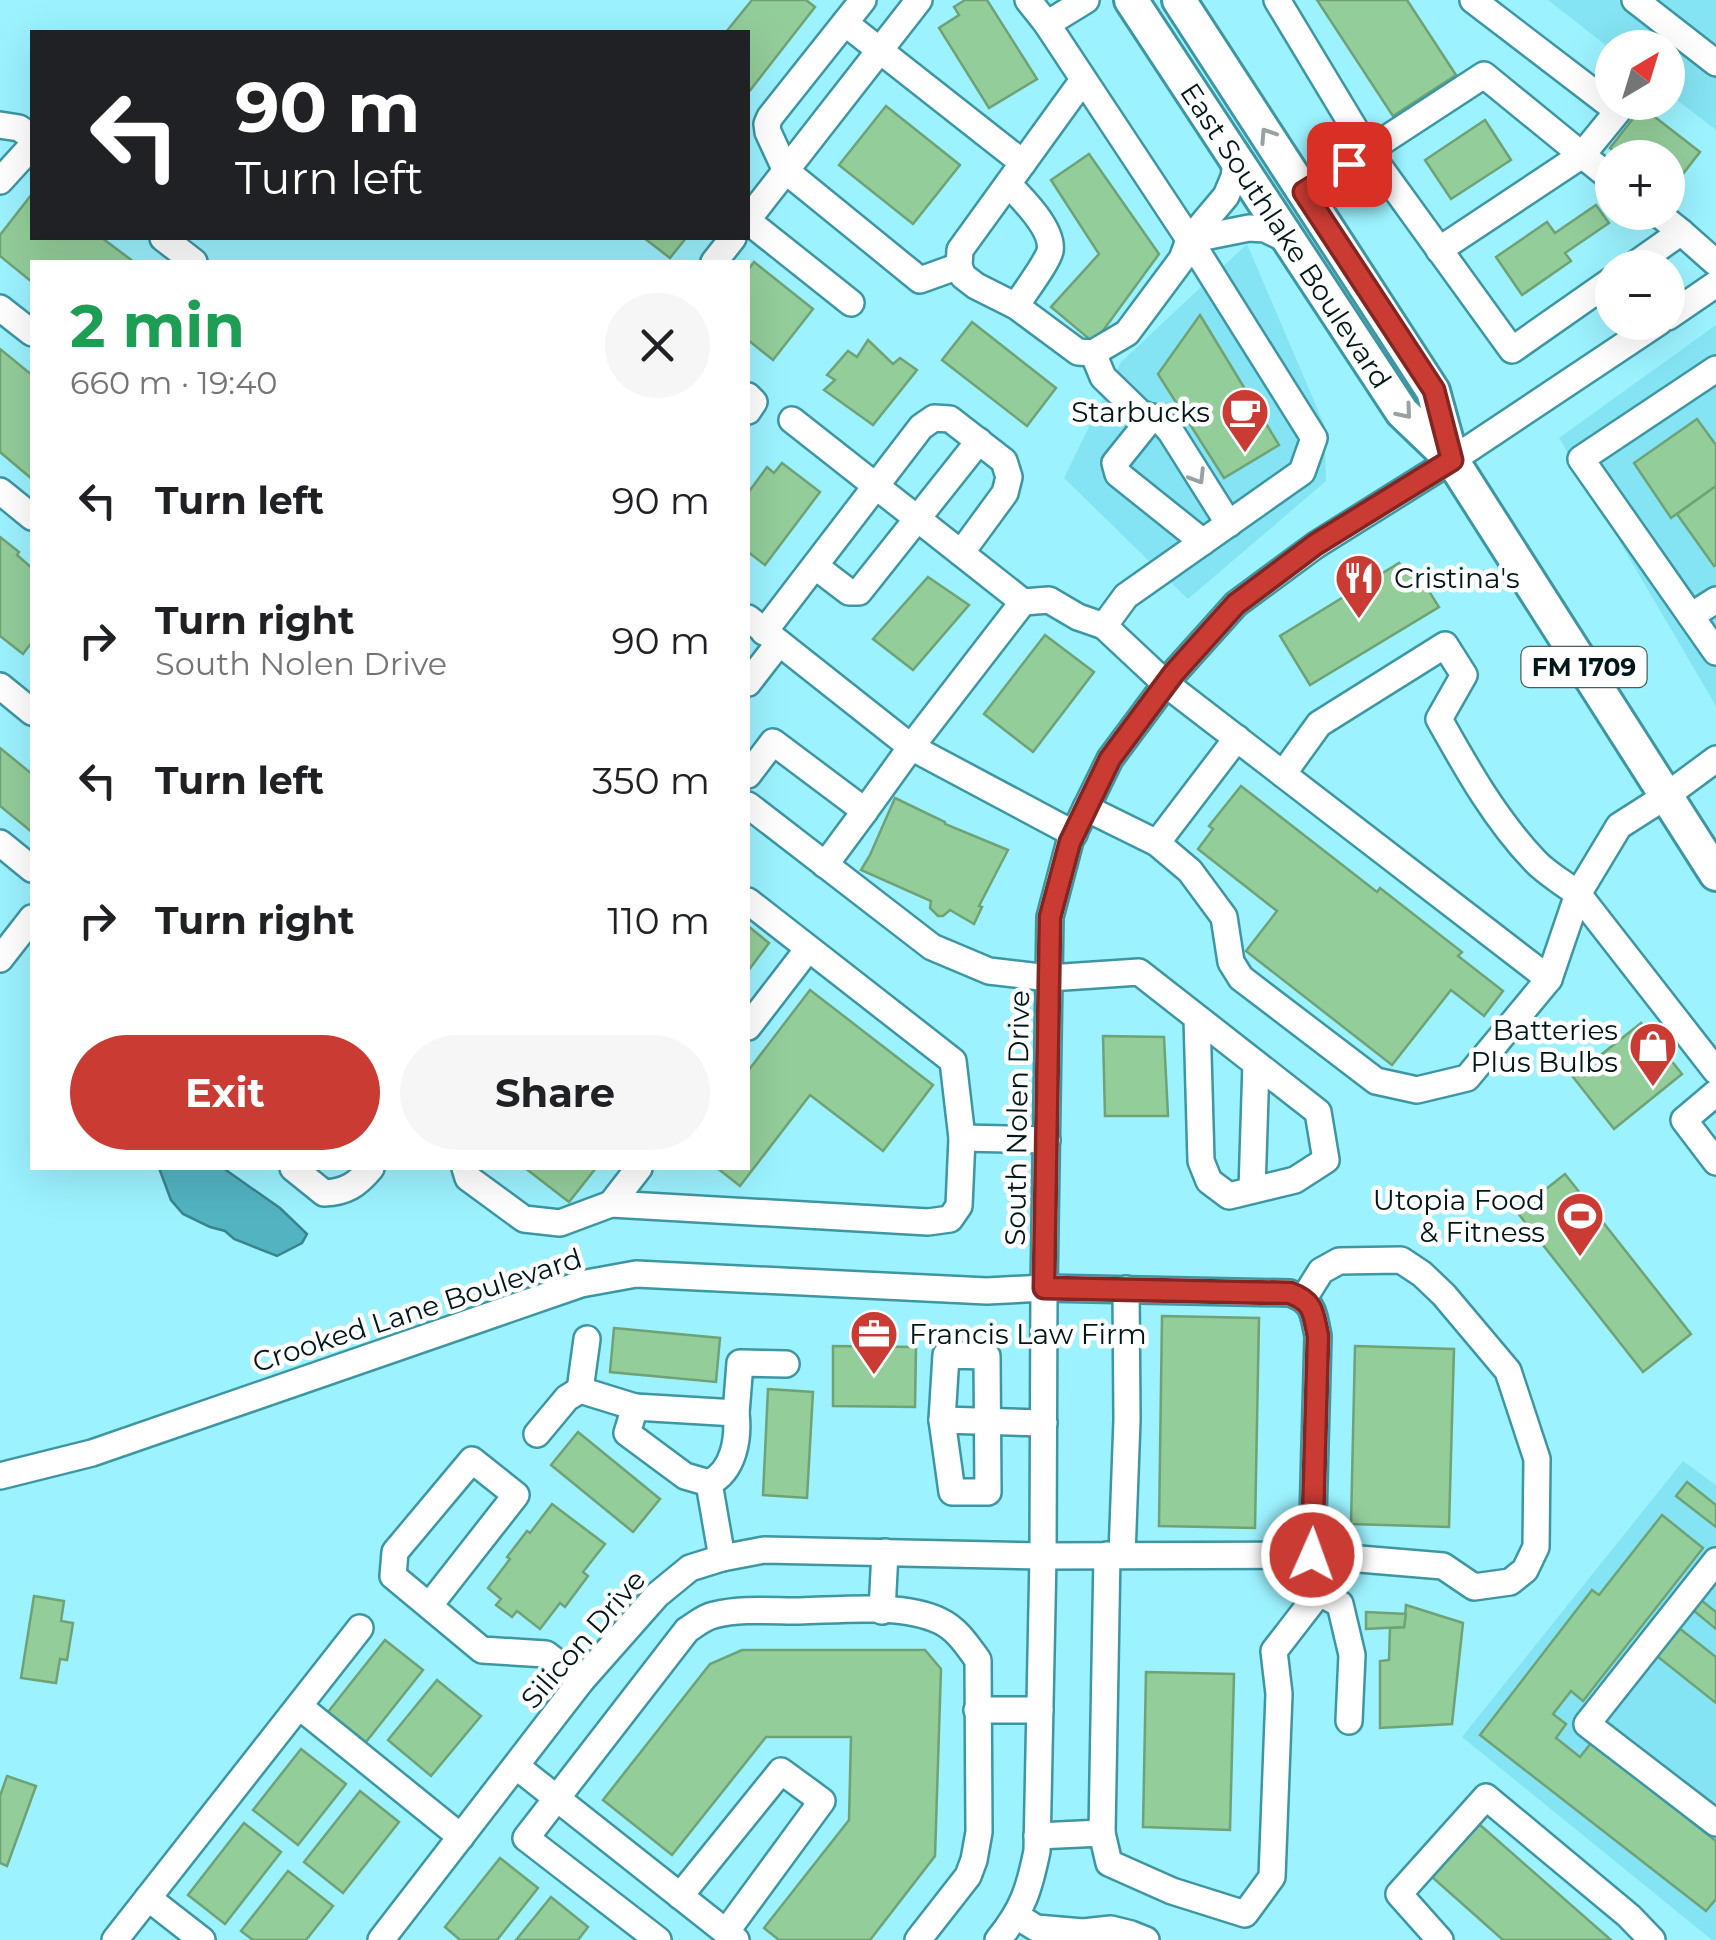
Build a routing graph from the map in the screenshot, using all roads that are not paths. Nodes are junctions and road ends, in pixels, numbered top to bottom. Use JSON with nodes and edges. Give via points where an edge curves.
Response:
{"nodes":[{"id":1,"x":863,"y":0,"type":"edge"},
{"id":2,"x":919,"y":0,"type":"edge"},
{"id":3,"x":1028,"y":0,"type":"edge"},
{"id":4,"x":1086,"y":0,"type":"edge"},
{"id":5,"x":1131,"y":0,"type":"edge"},
{"id":6,"x":1179,"y":0,"type":"edge"},
{"id":7,"x":1277,"y":0,"type":"edge"},
{"id":8,"x":1473,"y":0,"type":"edge"},
{"id":9,"x":1635,"y":0,"type":"edge"},
{"id":10,"x":844,"y":23,"type":"junction"},
{"id":11,"x":1047,"y":24,"type":"junction"},
{"id":12,"x":879,"y":51,"type":"junction"},
{"id":13,"x":1716,"y":63,"type":"edge"},
{"id":14,"x":1084,"y":80,"type":"junction"},
{"id":15,"x":0,"y":126,"type":"edge"},
{"id":16,"x":30,"y":136,"type":"edge"},
{"id":17,"x":30,"y":148,"type":"edge"},
{"id":18,"x":1368,"y":152,"type":"junction"},
{"id":19,"x":1582,"y":155,"type":"junction"},
{"id":20,"x":1236,"y":160,"type":"junction"},
{"id":21,"x":1595,"y":165,"type":"edge"},
{"id":22,"x":786,"y":171,"type":"junction"},
{"id":23,"x":1016,"y":174,"type":"junction"},
{"id":24,"x":0,"y":182,"type":"edge"},
{"id":25,"x":1304,"y":192,"type":"junction"},
{"id":26,"x":750,"y":210,"type":"edge"},
{"id":27,"x":1679,"y":230,"type":"edge"},
{"id":28,"x":1682,"y":232,"type":"junction"},
{"id":29,"x":166,"y":240,"type":"edge"},
{"id":30,"x":732,"y":240,"type":"edge"},
{"id":31,"x":1189,"y":240,"type":"junction"},
{"id":32,"x":1290,"y":242,"type":"junction"},
{"id":33,"x":1439,"y":250,"type":"junction"},
{"id":34,"x":1656,"y":250,"type":"edge"},
{"id":35,"x":191,"y":260,"type":"edge"},
{"id":36,"x":716,"y":260,"type":"edge"},
{"id":37,"x":1716,"y":263,"type":"edge"},
{"id":38,"x":959,"y":266,"type":"junction"},
{"id":39,"x":1716,"y":284,"type":"edge"},
{"id":40,"x":1595,"y":292,"type":"edge"},
{"id":41,"x":851,"y":303,"type":"dead end"},
{"id":42,"x":1685,"y":305,"type":"edge"},
{"id":43,"x":1016,"y":306,"type":"junction"},
{"id":44,"x":0,"y":308,"type":"edge"},
{"id":45,"x":30,"y":331,"type":"edge"},
{"id":46,"x":1631,"y":340,"type":"edge"},
{"id":47,"x":1093,"y":353,"type":"junction"},
{"id":48,"x":1716,"y":369,"type":"edge"},
{"id":49,"x":1152,"y":417,"type":"junction"},
{"id":50,"x":792,"y":420,"type":"dead end"},
{"id":51,"x":978,"y":441,"type":"junction"},
{"id":52,"x":1452,"y":460,"type":"junction"},
{"id":53,"x":875,"y":486,"type":"junction"},
{"id":54,"x":0,"y":491,"type":"edge"},
{"id":55,"x":30,"y":515,"type":"edge"},
{"id":56,"x":918,"y":520,"type":"junction"},
{"id":57,"x":1228,"y":524,"type":"junction"},
{"id":58,"x":1202,"y":542,"type":"junction"},
{"id":59,"x":960,"y":553,"type":"junction"},
{"id":60,"x":814,"y":566,"type":"junction"},
{"id":61,"x":1716,"y":600,"type":"edge"},
{"id":62,"x":1023,"y":602,"type":"junction"},
{"id":63,"x":1691,"y":616,"type":"junction"},
{"id":64,"x":1104,"y":626,"type":"junction"},
{"id":65,"x":764,"y":631,"type":"edge"},
{"id":66,"x":1716,"y":652,"type":"edge"},
{"id":67,"x":750,"y":676,"type":"edge"},
{"id":68,"x":1166,"y":684,"type":"junction"},
{"id":69,"x":0,"y":686,"type":"edge"},
{"id":70,"x":30,"y":705,"type":"edge"},
{"id":71,"x":1236,"y":738,"type":"junction"},
{"id":72,"x":910,"y":747,"type":"junction"},
{"id":73,"x":1716,"y":759,"type":"edge"},
{"id":74,"x":750,"y":772,"type":"edge"},
{"id":75,"x":1283,"y":774,"type":"junction"},
{"id":76,"x":1666,"y":796,"type":"junction"},
{"id":77,"x":750,"y":807,"type":"edge"},
{"id":78,"x":1086,"y":808,"type":"junction"},
{"id":79,"x":864,"y":811,"type":"junction"},
{"id":80,"x":1074,"y":834,"type":"junction"},
{"id":81,"x":1156,"y":842,"type":"junction"},
{"id":82,"x":0,"y":844,"type":"edge"},
{"id":83,"x":825,"y":864,"type":"junction"},
{"id":84,"x":30,"y":867,"type":"edge"},
{"id":85,"x":1716,"y":874,"type":"edge"},
{"id":86,"x":1578,"y":894,"type":"junction"},
{"id":87,"x":750,"y":903,"type":"edge"},
{"id":88,"x":30,"y":921,"type":"edge"},
{"id":89,"x":808,"y":949,"type":"junction"},
{"id":90,"x":0,"y":959,"type":"edge"},
{"id":91,"x":1049,"y":978,"type":"junction"},
{"id":92,"x":1549,"y":979,"type":"junction"},
{"id":93,"x":1198,"y":1018,"type":"junction"},
{"id":94,"x":750,"y":1024,"type":"edge"},
{"id":95,"x":1256,"y":1064,"type":"junction"},
{"id":96,"x":1716,"y":1071,"type":"edge"},
{"id":97,"x":1716,"y":1094,"type":"edge"},
{"id":98,"x":962,"y":1138,"type":"junction"},
{"id":99,"x":1047,"y":1140,"type":"junction"},
{"id":100,"x":1715,"y":1161,"type":"edge"},
{"id":101,"x":295,"y":1170,"type":"edge"},
{"id":102,"x":369,"y":1170,"type":"edge"},
{"id":103,"x":466,"y":1170,"type":"edge"},
{"id":104,"x":636,"y":1170,"type":"edge"},
{"id":105,"x":1252,"y":1190,"type":"junction"},
{"id":106,"x":611,"y":1204,"type":"junction"},
{"id":107,"x":1044,"y":1288,"type":"junction"},
{"id":108,"x":1126,"y":1289,"type":"junction"},
{"id":109,"x":1304,"y":1298,"type":"junction"},
{"id":110,"x":586,"y":1339,"type":"dead end"},
{"id":111,"x":786,"y":1364,"type":"dead end"},
{"id":112,"x":580,"y":1390,"type":"junction"},
{"id":113,"x":635,"y":1407,"type":"junction"},
{"id":114,"x":736,"y":1413,"type":"junction"},
{"id":115,"x":942,"y":1420,"type":"junction"},
{"id":116,"x":987,"y":1421,"type":"junction"},
{"id":117,"x":1044,"y":1423,"type":"junction"},
{"id":118,"x":537,"y":1434,"type":"dead end"},
{"id":119,"x":0,"y":1476,"type":"edge"},
{"id":120,"x":709,"y":1483,"type":"junction"},
{"id":121,"x":885,"y":1552,"type":"junction"},
{"id":122,"x":1312,"y":1555,"type":"junction"},
{"id":123,"x":1044,"y":1556,"type":"junction"},
{"id":124,"x":1114,"y":1556,"type":"junction"},
{"id":125,"x":722,"y":1558,"type":"junction"},
{"id":126,"x":1716,"y":1561,"type":"edge"},
{"id":127,"x":1323,"y":1595,"type":"junction"},
{"id":128,"x":428,"y":1606,"type":"junction"},
{"id":129,"x":882,"y":1611,"type":"junction"},
{"id":130,"x":360,"y":1628,"type":"dead end"},
{"id":131,"x":581,"y":1681,"type":"junction"},
{"id":132,"x":298,"y":1706,"type":"junction"},
{"id":133,"x":978,"y":1710,"type":"junction"},
{"id":134,"x":1040,"y":1710,"type":"junction"},
{"id":135,"x":1349,"y":1721,"type":"dead end"},
{"id":136,"x":516,"y":1766,"type":"junction"},
{"id":137,"x":555,"y":1798,"type":"junction"},
{"id":138,"x":1716,"y":1823,"type":"edge"},
{"id":139,"x":1102,"y":1833,"type":"junction"},
{"id":140,"x":1037,"y":1836,"type":"junction"},
{"id":141,"x":461,"y":1837,"type":"junction"},
{"id":142,"x":680,"y":1896,"type":"junction"},
{"id":143,"x":148,"y":1898,"type":"junction"},
{"id":144,"x":1017,"y":1916,"type":"junction"},
{"id":145,"x":396,"y":1935,"type":"edge"},
{"id":146,"x":731,"y":1936,"type":"edge"},
{"id":147,"x":1080,"y":1936,"type":"edge"},
{"id":148,"x":116,"y":1940,"type":"edge"},
{"id":149,"x":202,"y":1940,"type":"edge"},
{"id":150,"x":658,"y":1940,"type":"edge"},
{"id":151,"x":918,"y":1940,"type":"edge"},
{"id":152,"x":998,"y":1940,"type":"edge"},
{"id":153,"x":1146,"y":1940,"type":"edge"},
{"id":154,"x":1440,"y":1940,"type":"edge"},
{"id":155,"x":1652,"y":1940,"type":"edge"}],
"edges":[{"from":1,"to":10,"type":"street"},
{"from":2,"to":12,"type":"street"},
{"from":3,"to":11,"type":"street"},
{"from":4,"to":11,"type":"street"},
{"from":5,"to":20,"type":"main road","name":"East Southlake Boulevard","number":"FM 1709"},
{"from":25,"to":6,"type":"main road","name":"East Southlake Boulevard","number":"FM 1709","one_way":true},
{"from":7,"to":18,"type":"street"},
{"from":8,"to":19,"type":"street","via":[[1618,111]]},
{"from":9,"to":13,"type":"street"},
{"from":10,"to":12,"type":"street"},
{"from":10,"to":22,"type":"street","via":[[766,124]]},
{"from":11,"to":14,"type":"street"},
{"from":12,"to":22,"type":"street"},
{"from":12,"to":23,"type":"street"},
{"from":14,"to":23,"type":"street"},
{"from":14,"to":31,"type":"street"},
{"from":15,"to":16,"type":"street"},
{"from":17,"to":24,"type":"street"},
{"from":18,"to":19,"type":"street","via":[[1484,75]]},
{"from":18,"to":25,"type":"street"},
{"from":18,"to":33,"type":"street"},
{"from":19,"to":21,"type":"street"},
{"from":19,"to":33,"type":"street"},
{"from":20,"to":31,"type":"street","via":[[1226,196]]},
{"from":20,"to":32,"type":"main road","name":"East Southlake Boulevard","number":"FM 1709"},
{"from":22,"to":26,"type":"street"},
{"from":22,"to":38,"type":"street","via":[[920,280]]},
{"from":23,"to":38,"type":"street","via":[[960,250]]},
{"from":23,"to":43,"type":"street","via":[[1050,244]]},
{"from":25,"to":52,"type":"main road","name":"East Southlake Boulevard","number":"FM 1709","via":[[1434,390]]},
{"from":26,"to":41,"type":"street"},
{"from":27,"to":28,"type":"street"},
{"from":28,"to":34,"type":"street"},
{"from":28,"to":37,"type":"street"},
{"from":29,"to":35,"type":"street"},
{"from":30,"to":36,"type":"street"},
{"from":31,"to":32,"type":"street","via":[[1249,228]]},
{"from":31,"to":47,"type":"street","via":[[1127,333]]},
{"from":31,"to":57,"type":"street","via":[[1314,438],[1302,472]]},
{"from":32,"to":52,"type":"main road","name":"East Southlake Boulevard","number":"FM 1709","one_way":true,"via":[[1402,412]]},
{"from":33,"to":40,"type":"street","via":[[1512,350]]},
{"from":38,"to":43,"type":"street","via":[[976,286]]},
{"from":39,"to":42,"type":"street"},
{"from":43,"to":47,"type":"street","via":[[1078,352]]},
{"from":44,"to":45,"type":"street"},
{"from":46,"to":52,"type":"street","name":"South Nolen Drive"},
{"from":47,"to":49,"type":"street","via":[[1103,378]]},
{"from":48,"to":63,"type":"street","via":[[1582,459]]},
{"from":49,"to":57,"type":"street","one_way":true,"via":[[1171,432]]},
{"from":49,"to":58,"type":"street","via":[[1115,463],[1118,474]]},
{"from":50,"to":53,"type":"street"},
{"from":51,"to":53,"type":"street","via":[[950,419],[934,418]]},
{"from":51,"to":56,"type":"street"},
{"from":51,"to":59,"type":"street","via":[[1004,461],[1008,478],[1005,494]]},
{"from":52,"to":68,"type":"street","name":"South Nolen Drive","via":[[1316,544],[1236,604]]},
{"from":52,"to":76,"type":"main road","name":"East Southlake Boulevard","number":"FM 1709"},
{"from":53,"to":56,"type":"street"},
{"from":53,"to":60,"type":"street"},
{"from":54,"to":55,"type":"street"},
{"from":56,"to":59,"type":"street"},
{"from":56,"to":60,"type":"street","via":[[859,592],[849,592]]},
{"from":57,"to":58,"type":"street"},
{"from":58,"to":64,"type":"street","via":[[1126,596]]},
{"from":59,"to":62,"type":"street"},
{"from":60,"to":65,"type":"street"},
{"from":61,"to":63,"type":"street"},
{"from":62,"to":64,"type":"street","via":[[1049,600]]},
{"from":62,"to":72,"type":"street"},
{"from":63,"to":66,"type":"street"},
{"from":64,"to":68,"type":"street"},
{"from":65,"to":67,"type":"street"},
{"from":65,"to":72,"type":"street"},
{"from":68,"to":71,"type":"street"},
{"from":68,"to":78,"type":"street","name":"South Nolen Drive","via":[[1110,759]]},
{"from":69,"to":70,"type":"street"},
{"from":71,"to":75,"type":"street"},
{"from":71,"to":81,"type":"street"},
{"from":72,"to":79,"type":"street"},
{"from":72,"to":80,"type":"street"},
{"from":73,"to":76,"type":"street"},
{"from":74,"to":79,"type":"street","via":[[774,742]]},
{"from":75,"to":86,"type":"street","via":[[1319,724],[1445,645],[1464,675],[1439,719],[1478,789],[1537,863]]},
{"from":75,"to":92,"type":"street"},
{"from":76,"to":85,"type":"main road","name":"East Southlake Boulevard","number":"FM 1709"},
{"from":76,"to":86,"type":"street","via":[[1619,826]]},
{"from":77,"to":83,"type":"street"},
{"from":78,"to":80,"type":"street","name":"South Nolen Drive"},
{"from":78,"to":81,"type":"street"},
{"from":79,"to":83,"type":"street"},
{"from":80,"to":91,"type":"street","name":"South Nolen Drive","via":[[1050,917]]},
{"from":81,"to":92,"type":"street","via":[[1190,871],[1224,916],[1231,962],[1241,978],[1376,1081],[1416,1090],[1467,1078]]},
{"from":82,"to":84,"type":"street"},
{"from":83,"to":91,"type":"street","via":[[932,947],[989,970]]},
{"from":86,"to":92,"type":"street"},
{"from":86,"to":96,"type":"street"},
{"from":87,"to":89,"type":"street"},
{"from":88,"to":90,"type":"street"},
{"from":89,"to":94,"type":"street"},
{"from":89,"to":98,"type":"street","via":[[953,1060]]},
{"from":91,"to":93,"type":"street","via":[[1138,972]]},
{"from":91,"to":99,"type":"street","name":"South Nolen Drive"},
{"from":93,"to":95,"type":"street"},
{"from":93,"to":105,"type":"street","via":[[1201,1162],[1209,1181],[1229,1196]]},
{"from":95,"to":105,"type":"street"},
{"from":95,"to":105,"type":"street","via":[[1318,1112],[1326,1160],[1295,1180]]},
{"from":97,"to":100,"type":"street","via":[[1684,1120]]},
{"from":98,"to":99,"type":"street"},
{"from":98,"to":106,"type":"street","via":[[959,1206],[950,1219]]},
{"from":99,"to":107,"type":"street","name":"South Nolen Drive"},
{"from":101,"to":102,"type":"street","via":[[324,1193],[343,1192]]},
{"from":103,"to":106,"type":"street","via":[[524,1219],[560,1223]]},
{"from":104,"to":106,"type":"street"},
{"from":107,"to":108,"type":"street","name":"Crooked Lane Boulevard"},
{"from":107,"to":117,"type":"street","name":"South Nolen Drive"},
{"from":107,"to":119,"type":"street","name":"Crooked Lane Boulevard","via":[[636,1274],[580,1284],[92,1454]]},
{"from":108,"to":109,"type":"street","name":"Crooked Lane Boulevard"},
{"from":108,"to":124,"type":"street","via":[[1127,1420]]},
{"from":109,"to":122,"type":"street","via":[[1318,1336]]},
{"from":109,"to":122,"type":"street","name":"Silicon Drive","via":[[1320,1271],[1339,1261],[1401,1260],[1422,1274],[1508,1371],[1537,1459],[1536,1547],[1510,1582],[1474,1587],[1443,1566]]},
{"from":110,"to":112,"type":"street"},
{"from":111,"to":114,"type":"street","via":[[740,1364]]},
{"from":112,"to":113,"type":"street"},
{"from":112,"to":118,"type":"street"},
{"from":113,"to":114,"type":"street"},
{"from":113,"to":120,"type":"street","via":[[628,1434],[684,1476]]},
{"from":114,"to":120,"type":"street","via":[[733,1454]]},
{"from":115,"to":116,"type":"street"},
{"from":115,"to":116,"type":"street","via":[[946,1354],[987,1356]]},
{"from":115,"to":116,"type":"street","via":[[952,1492],[988,1492]]},
{"from":116,"to":117,"type":"street"},
{"from":117,"to":123,"type":"street","name":"South Nolen Drive"},
{"from":120,"to":125,"type":"street"},
{"from":121,"to":123,"type":"street","name":"Silicon Drive"},
{"from":121,"to":125,"type":"street","name":"Silicon Drive","via":[[764,1550]]},
{"from":121,"to":129,"type":"street"},
{"from":122,"to":124,"type":"street","name":"Silicon Drive"},
{"from":122,"to":127,"type":"street"},
{"from":123,"to":124,"type":"street","name":"Silicon Drive"},
{"from":123,"to":134,"type":"street","name":"South Nolen Drive"},
{"from":124,"to":139,"type":"street"},
{"from":125,"to":131,"type":"street","name":"Silicon Drive","via":[[690,1568],[657,1595]]},
{"from":126,"to":138,"type":"street","via":[[1587,1724]]},
{"from":127,"to":135,"type":"street","via":[[1340,1604],[1352,1655]]},
{"from":127,"to":139,"type":"street","via":[[1274,1650],[1279,1694],[1272,1877],[1245,1914],[1110,1863]]},
{"from":128,"to":128,"type":"street","via":[[393,1576],[395,1552],[472,1460],[516,1495]]},
{"from":128,"to":131,"type":"street","via":[[482,1650],[546,1654]]},
{"from":129,"to":133,"type":"street","via":[[937,1619],[963,1639],[978,1660]]},
{"from":129,"to":137,"type":"street","via":[[734,1611],[706,1618],[677,1641]]},
{"from":130,"to":132,"type":"street"},
{"from":131,"to":136,"type":"street","name":"Silicon Drive"},
{"from":132,"to":141,"type":"street"},
{"from":132,"to":143,"type":"street"},
{"from":133,"to":134,"type":"street"},
{"from":133,"to":151,"type":"street","via":[[974,1860]]},
{"from":134,"to":140,"type":"street","name":"South Nolen Drive"},
{"from":136,"to":137,"type":"street"},
{"from":136,"to":141,"type":"street","name":"Silicon Drive"},
{"from":137,"to":142,"type":"street"},
{"from":137,"to":150,"type":"street","via":[[526,1838]]},
{"from":139,"to":140,"type":"street"},
{"from":140,"to":144,"type":"street","name":"South Nolen Drive","via":[[1030,1886]]},
{"from":141,"to":145,"type":"street","name":"Silicon Drive"},
{"from":142,"to":146,"type":"street"},
{"from":142,"to":146,"type":"street","via":[[781,1771],[822,1801]]},
{"from":143,"to":148,"type":"street"},
{"from":143,"to":149,"type":"street"},
{"from":144,"to":147,"type":"street","via":[[1036,1928]]},
{"from":144,"to":152,"type":"street","name":"South Nolen Drive"},
{"from":147,"to":153,"type":"street","via":[[1111,1930]]},
{"from":154,"to":155,"type":"street","via":[[1399,1894],[1486,1797]]}]}
